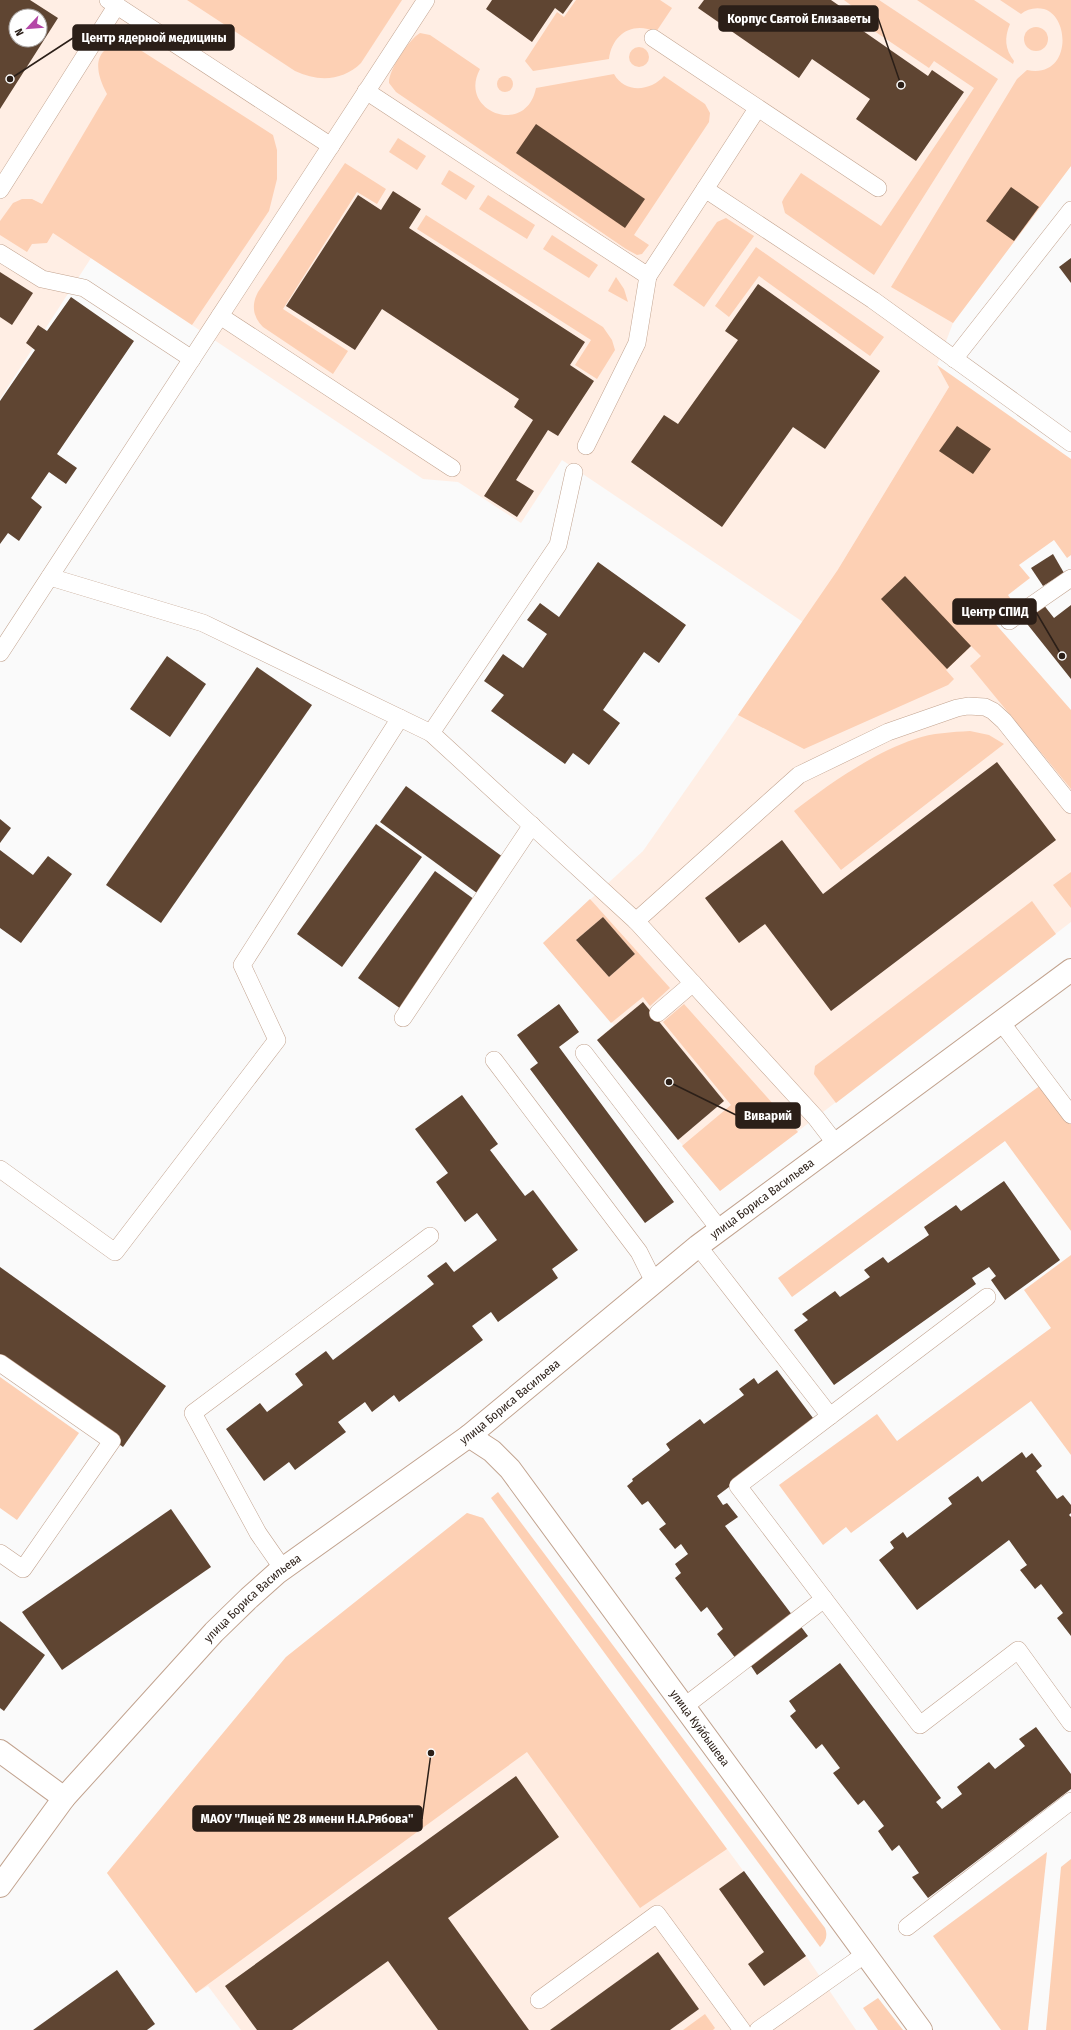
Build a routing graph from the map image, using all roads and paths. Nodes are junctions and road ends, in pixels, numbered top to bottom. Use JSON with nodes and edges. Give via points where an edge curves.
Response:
{"nodes":[{"id":1,"x":426,"y":0,"type":"edge"},
{"id":2,"x":112,"y":3,"type":"edge"},
{"id":3,"x":654,"y":38,"type":"dead end"},
{"id":4,"x":366,"y":92,"type":"junction"},
{"id":5,"x":757,"y":109,"type":"junction"},
{"id":6,"x":331,"y":146,"type":"junction"},
{"id":7,"x":878,"y":188,"type":"dead end"},
{"id":8,"x":705,"y":189,"type":"junction"},
{"id":9,"x":0,"y":190,"type":"edge"},
{"id":10,"x":1071,"y":210,"type":"edge"},
{"id":11,"x":0,"y":254,"type":"edge"},
{"id":12,"x":648,"y":276,"type":"junction"},
{"id":13,"x":220,"y":316,"type":"junction"},
{"id":14,"x":192,"y":359,"type":"junction"},
{"id":15,"x":954,"y":359,"type":"junction"},
{"id":16,"x":1071,"y":443,"type":"edge"},
{"id":17,"x":586,"y":446,"type":"dead end"},
{"id":18,"x":452,"y":468,"type":"dead end"},
{"id":19,"x":574,"y":472,"type":"dead end"},
{"id":20,"x":50,"y":577,"type":"junction"},
{"id":21,"x":1071,"y":578,"type":"edge"},
{"id":22,"x":1009,"y":621,"type":"dead end"},
{"id":23,"x":0,"y":653,"type":"edge"},
{"id":24,"x":400,"y":718,"type":"junction"},
{"id":25,"x":432,"y":733,"type":"junction"},
{"id":26,"x":1071,"y":805,"type":"edge"},
{"id":27,"x":532,"y":825,"type":"junction"},
{"id":28,"x":636,"y":921,"type":"junction"},
{"id":29,"x":1071,"y":970,"type":"edge"},
{"id":30,"x":693,"y":983,"type":"junction"},
{"id":31,"x":658,"y":1013,"type":"dead end"},
{"id":32,"x":403,"y":1018,"type":"dead end"},
{"id":33,"x":1000,"y":1022,"type":"junction"},
{"id":34,"x":584,"y":1052,"type":"dead end"},
{"id":35,"x":494,"y":1060,"type":"dead end"},
{"id":36,"x":1071,"y":1115,"type":"edge"},
{"id":37,"x":836,"y":1144,"type":"junction"},
{"id":38,"x":0,"y":1169,"type":"edge"},
{"id":39,"x":720,"y":1230,"type":"junction"},
{"id":40,"x":430,"y":1236,"type":"dead end"},
{"id":41,"x":698,"y":1246,"type":"junction"},
{"id":42,"x":654,"y":1282,"type":"junction"},
{"id":43,"x":987,"y":1297,"type":"dead end"},
{"id":44,"x":0,"y":1362,"type":"edge"},
{"id":45,"x":830,"y":1416,"type":"junction"},
{"id":46,"x":469,"y":1436,"type":"junction"},
{"id":47,"x":0,"y":1553,"type":"edge"},
{"id":48,"x":283,"y":1569,"type":"junction"},
{"id":49,"x":824,"y":1599,"type":"junction"},
{"id":50,"x":685,"y":1706,"type":"junction"},
{"id":51,"x":1071,"y":1723,"type":"edge"},
{"id":52,"x":0,"y":1751,"type":"edge"},
{"id":53,"x":64,"y":1798,"type":"junction"},
{"id":54,"x":1071,"y":1801,"type":"edge"},
{"id":55,"x":0,"y":1886,"type":"edge"},
{"id":56,"x":907,"y":1927,"type":"dead end"},
{"id":57,"x":864,"y":1956,"type":"junction"},
{"id":58,"x":539,"y":2000,"type":"dead end"},
{"id":59,"x":742,"y":2030,"type":"edge"},
{"id":60,"x":758,"y":2030,"type":"edge"},
{"id":61,"x":921,"y":2030,"type":"edge"}],
"edges":[{"from":1,"to":4,"type":"lane"},
{"from":2,"to":6,"type":"lane"},
{"from":2,"to":9,"type":"lane"},
{"from":3,"to":5,"type":"lane"},
{"from":4,"to":6,"type":"lane"},
{"from":4,"to":12,"type":"lane"},
{"from":5,"to":7,"type":"lane"},
{"from":5,"to":8,"type":"lane"},
{"from":6,"to":13,"type":"lane"},
{"from":8,"to":12,"type":"lane"},
{"from":8,"to":15,"type":"lane","via":[[872,300]]},
{"from":10,"to":15,"type":"lane"},
{"from":11,"to":14,"type":"lane","via":[[42,279],[84,288]]},
{"from":12,"to":17,"type":"lane","via":[[637,343]]},
{"from":13,"to":14,"type":"lane"},
{"from":13,"to":18,"type":"lane"},
{"from":14,"to":20,"type":"lane"},
{"from":15,"to":16,"type":"lane"},
{"from":19,"to":25,"type":"lane","via":[[558,545]]},
{"from":20,"to":23,"type":"lane"},
{"from":20,"to":24,"type":"lane","via":[[203,623]]},
{"from":21,"to":22,"type":"lane"},
{"from":24,"to":25,"type":"lane"},
{"from":24,"to":38,"type":"lane","via":[[242,966],[277,1040],[115,1252]]},
{"from":25,"to":27,"type":"lane"},
{"from":26,"to":28,"type":"lane","via":[[1004,720],[993,711],[977,706],[958,708],[888,732],[799,775]]},
{"from":27,"to":28,"type":"lane"},
{"from":27,"to":32,"type":"lane"},
{"from":28,"to":30,"type":"lane"},
{"from":29,"to":33,"type":"street","name":"улица Бориса Васильева"},
{"from":30,"to":31,"type":"lane"},
{"from":30,"to":37,"type":"lane","via":[[816,1118]]},
{"from":33,"to":36,"type":"lane"},
{"from":33,"to":37,"type":"street","name":"улица Бориса Васильева"},
{"from":34,"to":39,"type":"lane"},
{"from":35,"to":42,"type":"lane","via":[[639,1252]]},
{"from":37,"to":39,"type":"street","name":"улица Бориса Васильева"},
{"from":39,"to":41,"type":"street","name":"улица Бориса Васильева"},
{"from":40,"to":48,"type":"lane","via":[[193,1413],[258,1533]]},
{"from":41,"to":42,"type":"street","name":"улица Бориса Васильева"},
{"from":41,"to":45,"type":"lane"},
{"from":42,"to":46,"type":"street","name":"улица Бориса Васильева"},
{"from":43,"to":45,"type":"lane"},
{"from":44,"to":47,"type":"lane","via":[[112,1441],[23,1569]]},
{"from":45,"to":49,"type":"lane","via":[[738,1486]]},
{"from":46,"to":48,"type":"street","name":"улица Бориса Васильева"},
{"from":46,"to":50,"type":"street","name":"улица Куйбышева","via":[[492,1451],[510,1469]]},
{"from":48,"to":53,"type":"street","name":"улица Бориса Васильева","via":[[214,1632]]},
{"from":49,"to":50,"type":"lane"},
{"from":49,"to":51,"type":"lane","via":[[920,1725],[1018,1650]]},
{"from":50,"to":57,"type":"street","name":"улица Куйбышева"},
{"from":52,"to":53,"type":"street"},
{"from":53,"to":55,"type":"street","name":"улица Бориса Васильева"},
{"from":54,"to":56,"type":"lane"},
{"from":57,"to":60,"type":"lane"},
{"from":57,"to":61,"type":"street","name":"улица Куйбышева"},
{"from":58,"to":59,"type":"lane","via":[[657,1914]]}]}
